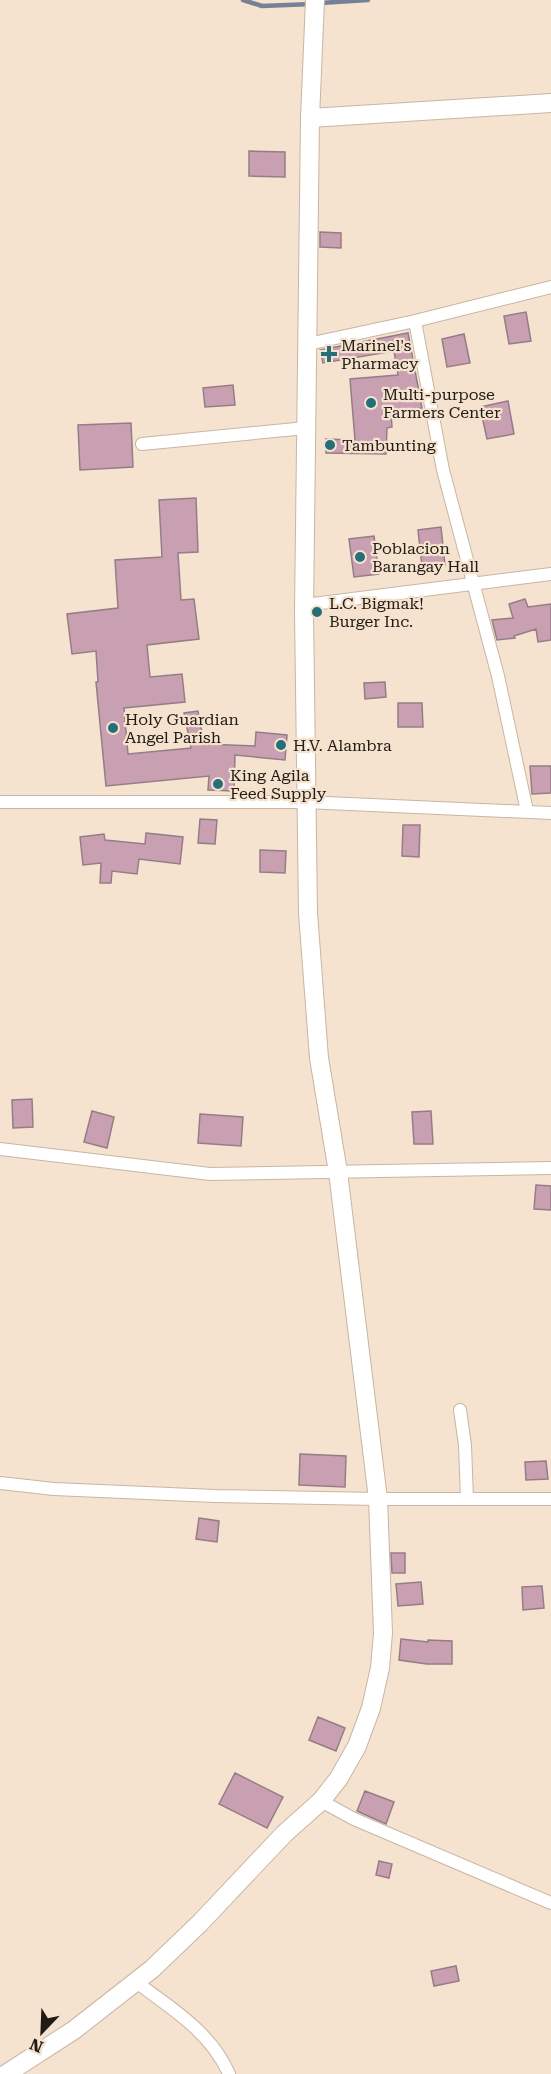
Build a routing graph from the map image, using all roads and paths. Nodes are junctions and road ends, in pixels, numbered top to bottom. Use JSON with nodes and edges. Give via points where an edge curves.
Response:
{"nodes":[{"id":1,"x":315,"y":0,"type":"edge"},
{"id":2,"x":551,"y":103,"type":"edge"},
{"id":3,"x":310,"y":118,"type":"junction"},
{"id":4,"x":551,"y":287,"type":"edge"},
{"id":5,"x":415,"y":321,"type":"junction"},
{"id":6,"x":308,"y":344,"type":"junction"},
{"id":7,"x":306,"y":428,"type":"junction"},
{"id":8,"x":142,"y":444,"type":"dead end"},
{"id":9,"x":551,"y":574,"type":"edge"},
{"id":10,"x":472,"y":583,"type":"junction"},
{"id":11,"x":304,"y":605,"type":"junction"},
{"id":12,"x":0,"y":802,"type":"edge"},
{"id":13,"x":305,"y":802,"type":"junction"},
{"id":14,"x":527,"y":812,"type":"junction"},
{"id":15,"x":551,"y":813,"type":"edge"},
{"id":16,"x":0,"y":1149,"type":"edge"},
{"id":17,"x":551,"y":1168,"type":"edge"},
{"id":18,"x":338,"y":1172,"type":"junction"},
{"id":19,"x":460,"y":1410,"type":"dead end"},
{"id":20,"x":0,"y":1483,"type":"edge"},
{"id":21,"x":378,"y":1499,"type":"junction"},
{"id":22,"x":467,"y":1499,"type":"junction"},
{"id":23,"x":551,"y":1499,"type":"edge"},
{"id":24,"x":321,"y":1801,"type":"junction"},
{"id":25,"x":551,"y":1903,"type":"edge"},
{"id":26,"x":136,"y":1982,"type":"junction"},
{"id":27,"x":6,"y":2074,"type":"edge"},
{"id":28,"x":229,"y":2074,"type":"edge"}],
"edges":[{"from":1,"to":3,"type":"street"},
{"from":2,"to":3,"type":"street"},
{"from":3,"to":6,"type":"street"},
{"from":4,"to":5,"type":"street"},
{"from":5,"to":6,"type":"street"},
{"from":5,"to":10,"type":"street","via":[[442,470]]},
{"from":6,"to":7,"type":"street"},
{"from":7,"to":8,"type":"street"},
{"from":7,"to":11,"type":"street"},
{"from":9,"to":10,"type":"street"},
{"from":10,"to":11,"type":"street"},
{"from":10,"to":14,"type":"street","via":[[498,676]]},
{"from":11,"to":13,"type":"street"},
{"from":12,"to":13,"type":"street"},
{"from":13,"to":14,"type":"street"},
{"from":13,"to":18,"type":"street","via":[[308,913],[319,1058]]},
{"from":14,"to":15,"type":"street"},
{"from":16,"to":18,"type":"street","via":[[210,1174]]},
{"from":17,"to":18,"type":"street"},
{"from":18,"to":21,"type":"street"},
{"from":19,"to":22,"type":"street"},
{"from":20,"to":21,"type":"street","via":[[54,1489]]},
{"from":21,"to":22,"type":"street"},
{"from":21,"to":24,"type":"street","via":[[383,1633],[380,1668],[357,1746]]},
{"from":22,"to":23,"type":"street"},
{"from":24,"to":25,"type":"street","via":[[354,1819]]},
{"from":24,"to":26,"type":"street"},
{"from":26,"to":27,"type":"street","via":[[74,2030]]},
{"from":26,"to":28,"type":"street","via":[[196,2028],[213,2046]]}]}
